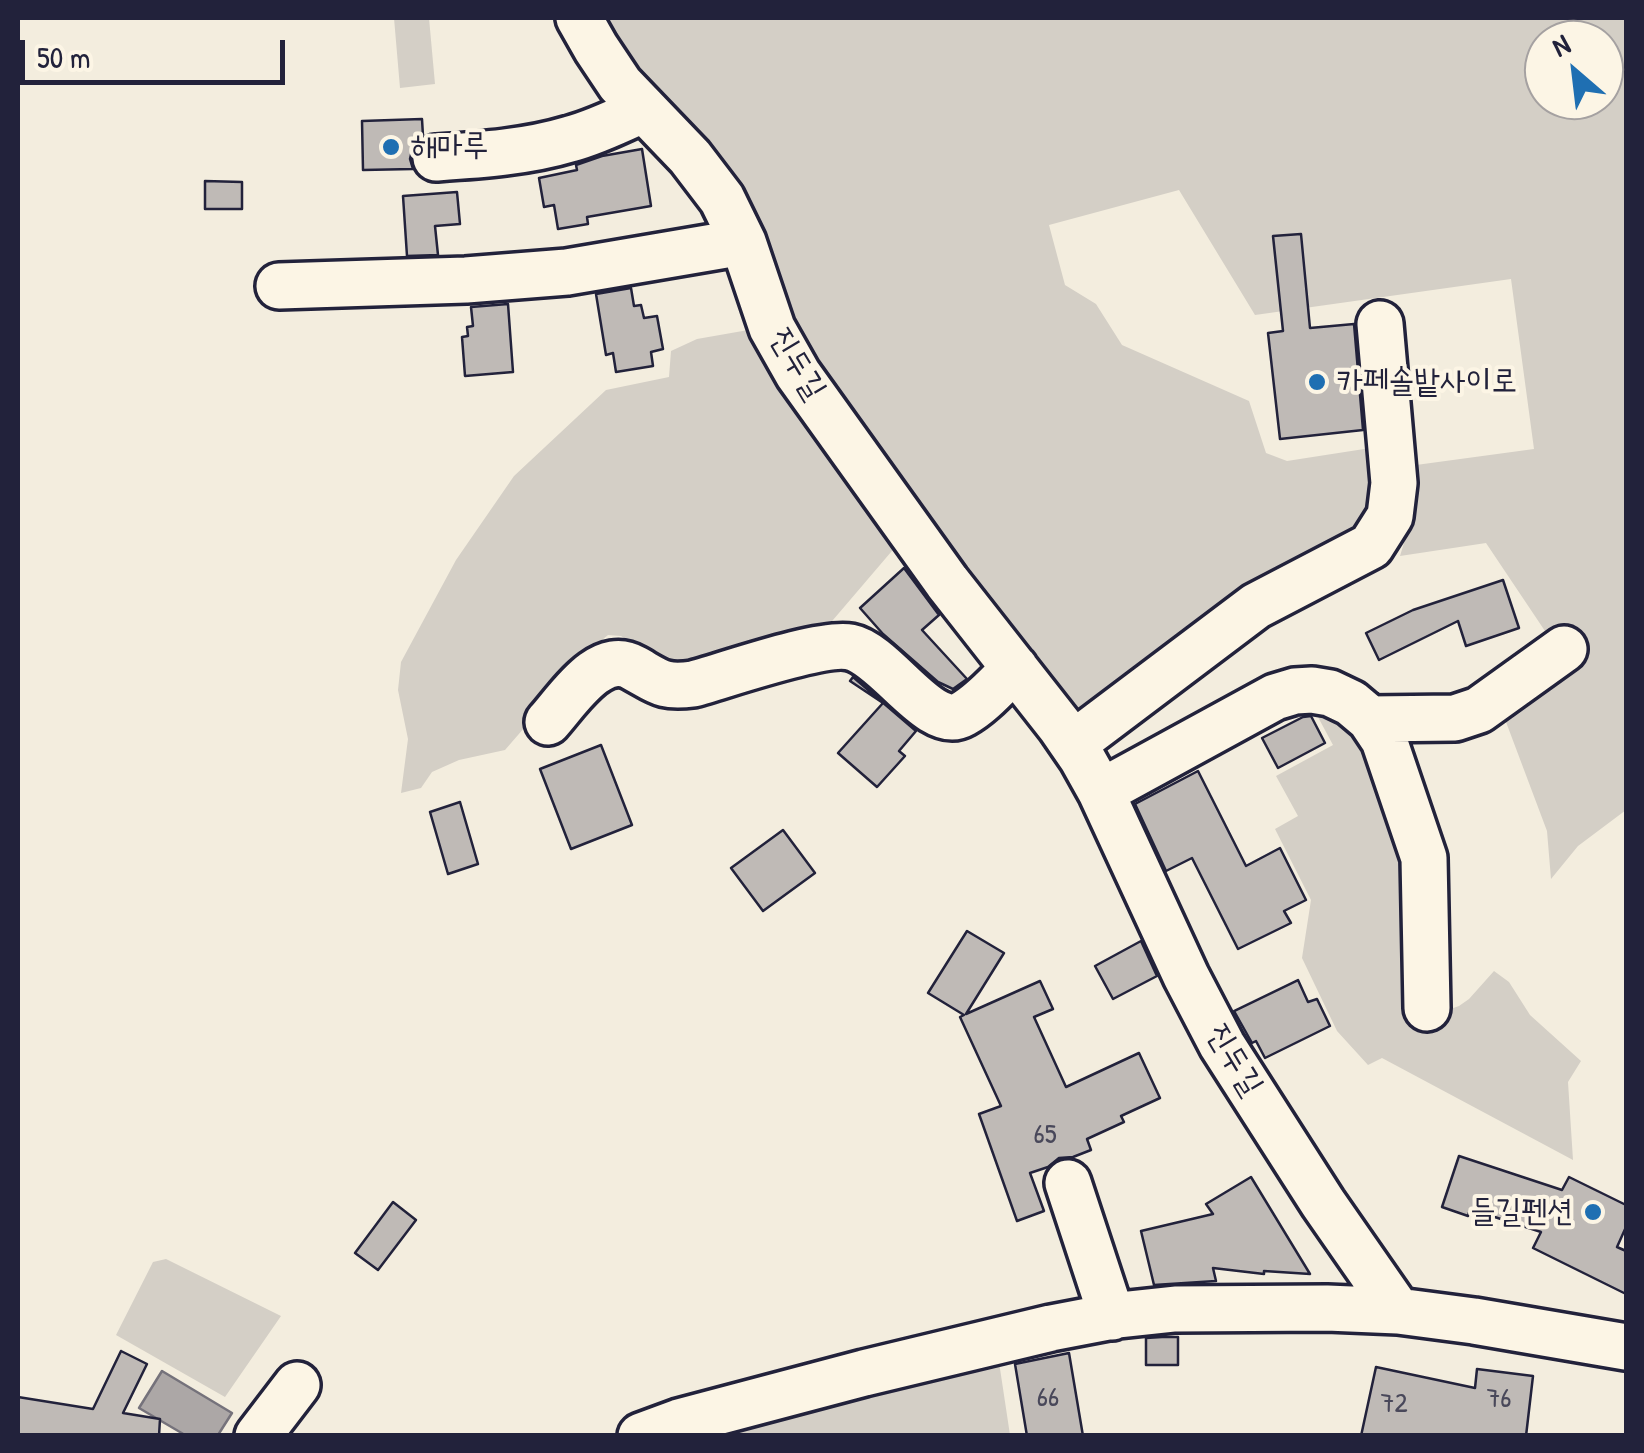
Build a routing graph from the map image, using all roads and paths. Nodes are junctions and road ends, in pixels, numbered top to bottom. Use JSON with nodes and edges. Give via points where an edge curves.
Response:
{"nodes":[{"id":1,"x":579,"y":18,"type":"edge"},
{"id":2,"x":644,"y":109,"type":"junction"},
{"id":3,"x":436,"y":158,"type":"dead end"},
{"id":4,"x":743,"y":242,"type":"junction"},
{"id":5,"x":279,"y":286,"type":"dead end"},
{"id":6,"x":1380,"y":324,"type":"dead end"},
{"id":7,"x":1564,"y":649,"type":"dead end"},
{"id":8,"x":1015,"y":668,"type":"junction"},
{"id":9,"x":1370,"y":719,"type":"junction"},
{"id":10,"x":548,"y":722,"type":"dead end"},
{"id":11,"x":1072,"y":744,"type":"junction"},
{"id":12,"x":1100,"y":792,"type":"junction"},
{"id":13,"x":1427,"y":1008,"type":"dead end"},
{"id":14,"x":1068,"y":1183,"type":"dead end"},
{"id":15,"x":1398,"y":1311,"type":"junction"},
{"id":16,"x":1112,"y":1316,"type":"junction"},
{"id":17,"x":1626,"y":1347,"type":"edge"},
{"id":18,"x":297,"y":1385,"type":"dead end"},
{"id":19,"x":258,"y":1436,"type":"edge"},
{"id":20,"x":641,"y":1436,"type":"edge"}],
"edges":[{"from":1,"to":2,"type":"street","name":"진두길"},
{"from":2,"to":3,"type":"street","via":[[525,150]]},
{"from":2,"to":4,"type":"street","name":"진두길","via":[[722,199]]},
{"from":4,"to":5,"type":"street","via":[[567,272]]},
{"from":4,"to":8,"type":"street","name":"진두길","via":[[772,328],[798,374]]},
{"from":6,"to":11,"type":"street","via":[[1394,482],[1390,516],[1371,546],[1256,606]]},
{"from":7,"to":9,"type":"street","via":[[1479,710],[1455,718]]},
{"from":8,"to":10,"type":"street","via":[[976,705],[947,719],[852,647],[673,686],[618,662],[592,674]]},
{"from":8,"to":11,"type":"street","name":"진두길"},
{"from":9,"to":12,"type":"street","via":[[1330,694],[1295,691]]},
{"from":9,"to":13,"type":"street","via":[[1384,740],[1424,858]]},
{"from":11,"to":12,"type":"street","name":"진두길"},
{"from":12,"to":15,"type":"street","name":"진두길","via":[[1222,1045]]},
{"from":14,"to":16,"type":"street"},
{"from":15,"to":16,"type":"street","via":[[1176,1309]]},
{"from":15,"to":17,"type":"street"},
{"from":16,"to":20,"type":"street","via":[[864,1373]]},
{"from":18,"to":19,"type":"street"}]}
